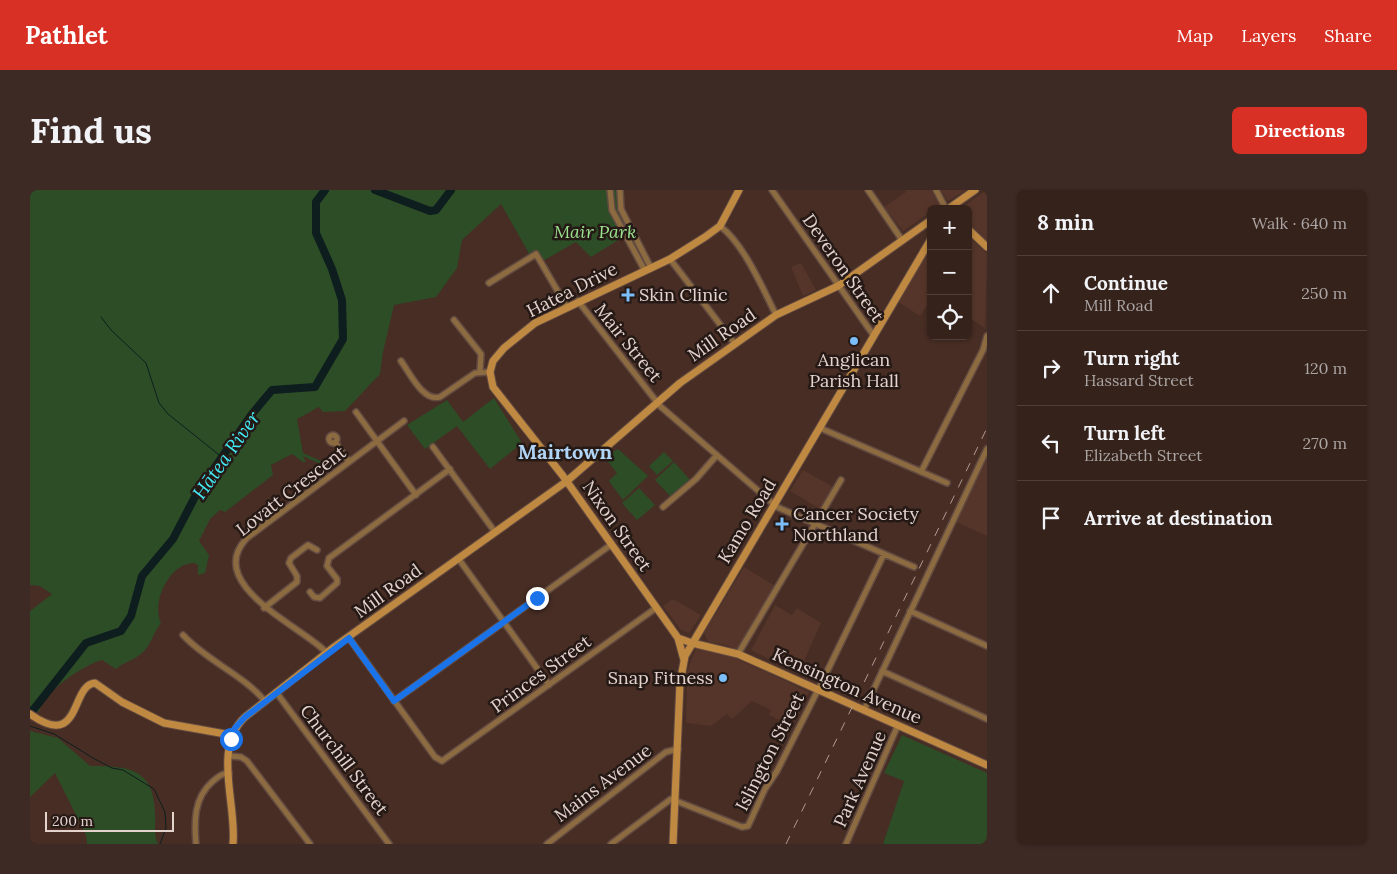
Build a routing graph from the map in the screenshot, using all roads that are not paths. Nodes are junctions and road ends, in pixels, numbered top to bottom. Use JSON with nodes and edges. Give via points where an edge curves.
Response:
{"nodes":[{"id":1,"x":610,"y":190,"type":"edge"},
{"id":2,"x":620,"y":190,"type":"edge"},
{"id":3,"x":739,"y":190,"type":"edge"},
{"id":4,"x":772,"y":190,"type":"edge"},
{"id":5,"x":868,"y":190,"type":"edge"},
{"id":6,"x":936,"y":190,"type":"edge"},
{"id":7,"x":974,"y":190,"type":"edge"},
{"id":8,"x":945,"y":205,"type":"edge"},
{"id":9,"x":953,"y":205,"type":"edge"},
{"id":10,"x":927,"y":223,"type":"edge"},
{"id":11,"x":720,"y":226,"type":"junction"},
{"id":12,"x":972,"y":233,"type":"edge"},
{"id":13,"x":902,"y":240,"type":"junction"},
{"id":14,"x":927,"y":246,"type":"edge"},
{"id":15,"x":987,"y":247,"type":"edge"},
{"id":16,"x":670,"y":259,"type":"junction"},
{"id":17,"x":648,"y":270,"type":"junction"},
{"id":18,"x":489,"y":283,"type":"dead end"},
{"id":19,"x":838,"y":286,"type":"junction"},
{"id":20,"x":578,"y":301,"type":"junction"},
{"id":21,"x":567,"y":307,"type":"junction"},
{"id":22,"x":776,"y":315,"type":"junction"},
{"id":23,"x":454,"y":320,"type":"dead end"},
{"id":24,"x":874,"y":336,"type":"junction"},
{"id":25,"x":987,"y":336,"type":"edge"},
{"id":26,"x":735,"y":344,"type":"junction"},
{"id":27,"x":401,"y":361,"type":"dead end"},
{"id":28,"x":480,"y":372,"type":"junction"},
{"id":29,"x":490,"y":372,"type":"junction"},
{"id":30,"x":657,"y":402,"type":"junction"},
{"id":31,"x":356,"y":412,"type":"dead end"},
{"id":32,"x":404,"y":421,"type":"dead end"},
{"id":33,"x":820,"y":428,"type":"junction"},
{"id":34,"x":335,"y":442,"type":"dead end"},
{"id":35,"x":377,"y":442,"type":"junction"},
{"id":36,"x":433,"y":447,"type":"dead end"},
{"id":37,"x":987,"y":449,"type":"edge"},
{"id":38,"x":717,"y":455,"type":"junction"},
{"id":39,"x":350,"y":462,"type":"junction"},
{"id":40,"x":556,"y":468,"type":"junction"},
{"id":41,"x":450,"y":469,"type":"junction"},
{"id":42,"x":921,"y":472,"type":"junction"},
{"id":43,"x":841,"y":480,"type":"dead end"},
{"id":44,"x":566,"y":481,"type":"junction"},
{"id":45,"x":947,"y":483,"type":"dead end"},
{"id":46,"x":416,"y":495,"type":"junction"},
{"id":47,"x":546,"y":496,"type":"junction"},
{"id":48,"x":775,"y":504,"type":"junction"},
{"id":49,"x":663,"y":507,"type":"dead end"},
{"id":50,"x":815,"y":524,"type":"junction"},
{"id":51,"x":495,"y":532,"type":"junction"},
{"id":52,"x":612,"y":544,"type":"junction"},
{"id":53,"x":317,"y":550,"type":"dead end"},
{"id":54,"x":884,"y":554,"type":"junction"},
{"id":55,"x":458,"y":558,"type":"junction"},
{"id":56,"x":914,"y":567,"type":"dead end"},
{"id":57,"x":310,"y":592,"type":"dead end"},
{"id":58,"x":264,"y":608,"type":"junction"},
{"id":59,"x":656,"y":608,"type":"junction"},
{"id":60,"x":910,"y":611,"type":"junction"},
{"id":61,"x":504,"y":622,"type":"junction"},
{"id":62,"x":183,"y":635,"type":"dead end"},
{"id":63,"x":349,"y":638,"type":"junction"},
{"id":64,"x":678,"y":638,"type":"junction"},
{"id":65,"x":692,"y":643,"type":"junction"},
{"id":66,"x":987,"y":646,"type":"edge"},
{"id":67,"x":327,"y":653,"type":"junction"},
{"id":68,"x":738,"y":654,"type":"junction"},
{"id":69,"x":684,"y":660,"type":"junction"},
{"id":70,"x":882,"y":671,"type":"junction"},
{"id":71,"x":549,"y":685,"type":"junction"},
{"id":72,"x":817,"y":690,"type":"junction"},
{"id":73,"x":276,"y":692,"type":"junction"},
{"id":74,"x":265,"y":701,"type":"junction"},
{"id":75,"x":394,"y":701,"type":"junction"},
{"id":76,"x":864,"y":710,"type":"junction"},
{"id":77,"x":33,"y":716,"type":"edge"},
{"id":78,"x":987,"y":720,"type":"edge"},
{"id":79,"x":898,"y":726,"type":"junction"},
{"id":80,"x":231,"y":735,"type":"junction"},
{"id":81,"x":678,"y":749,"type":"junction"},
{"id":82,"x":229,"y":756,"type":"junction"},
{"id":83,"x":987,"y":765,"type":"edge"},
{"id":84,"x":229,"y":772,"type":"junction"},
{"id":85,"x":675,"y":800,"type":"junction"},
{"id":86,"x":196,"y":844,"type":"edge"},
{"id":87,"x":233,"y":844,"type":"edge"},
{"id":88,"x":310,"y":844,"type":"edge"},
{"id":89,"x":389,"y":844,"type":"edge"},
{"id":90,"x":546,"y":844,"type":"edge"},
{"id":91,"x":611,"y":844,"type":"edge"},
{"id":92,"x":673,"y":844,"type":"edge"},
{"id":93,"x":846,"y":844,"type":"edge"}],
"edges":[{"from":1,"to":17,"type":"street","via":[[612,210]]},
{"from":2,"to":17,"type":"street","via":[[621,209]]},
{"from":3,"to":11,"type":"main road","name":"Hatea Drive"},
{"from":4,"to":19,"type":"street","name":"Deveron Street"},
{"from":5,"to":13,"type":"street"},
{"from":6,"to":8,"type":"street"},
{"from":7,"to":9,"type":"main road"},
{"from":10,"to":13,"type":"main road","name":"Mill Road"},
{"from":11,"to":16,"type":"main road","name":"Hatea Drive"},
{"from":11,"to":22,"type":"street","via":[[756,274]]},
{"from":12,"to":15,"type":"main road"},
{"from":13,"to":19,"type":"main road","name":"Mill Road"},
{"from":14,"to":24,"type":"main road","name":"Kamo Road"},
{"from":16,"to":17,"type":"main road","name":"Hatea Drive"},
{"from":16,"to":26,"type":"street"},
{"from":17,"to":20,"type":"main road","name":"Hatea Drive"},
{"from":18,"to":21,"type":"street","name":"Mair Street","via":[[536,254]]},
{"from":19,"to":22,"type":"main road","name":"Mill Road"},
{"from":19,"to":24,"type":"street","name":"Deveron Street"},
{"from":20,"to":21,"type":"main road","name":"Hatea Drive"},
{"from":20,"to":30,"type":"street","name":"Mair Street"},
{"from":21,"to":29,"type":"main road","name":"Hatea Drive","via":[[538,320],[504,348],[493,360]]},
{"from":22,"to":26,"type":"main road","name":"Mill Road"},
{"from":23,"to":28,"type":"street","via":[[481,354]]},
{"from":24,"to":33,"type":"main road","name":"Kamo Road"},
{"from":25,"to":42,"type":"street","via":[[983,350]]},
{"from":26,"to":30,"type":"main road","name":"Mill Road"},
{"from":27,"to":28,"type":"street","via":[[426,396],[434,398]]},
{"from":28,"to":29,"type":"street"},
{"from":29,"to":40,"type":"main road","name":"Nixon Street","via":[[498,396]]},
{"from":30,"to":38,"type":"street","name":"Mair Street"},
{"from":30,"to":44,"type":"main road","name":"Mill Road"},
{"from":31,"to":35,"type":"street"},
{"from":32,"to":35,"type":"street","name":"Lovatt Crescent"},
{"from":33,"to":42,"type":"street"},
{"from":33,"to":48,"type":"main road","name":"Kamo Road"},
{"from":34,"to":39,"type":"street"},
{"from":35,"to":39,"type":"street","name":"Lovatt Crescent"},
{"from":35,"to":46,"type":"street"},
{"from":36,"to":41,"type":"street"},
{"from":37,"to":60,"type":"street"},
{"from":38,"to":48,"type":"street","name":"Mair Street"},
{"from":38,"to":49,"type":"street","via":[[696,479]]},
{"from":39,"to":58,"type":"street","name":"Lovatt Crescent","via":[[247,538],[240,548],[237,562],[240,577]]},
{"from":40,"to":44,"type":"main road","name":"Nixon Street"},
{"from":40,"to":47,"type":"main road","name":"Mill Road","via":[[557,482]]},
{"from":41,"to":46,"type":"street"},
{"from":41,"to":51,"type":"street"},
{"from":42,"to":45,"type":"street"},
{"from":43,"to":50,"type":"street"},
{"from":44,"to":47,"type":"main road","name":"Mill Road"},
{"from":44,"to":52,"type":"main road","name":"Nixon Street"},
{"from":46,"to":57,"type":"street","via":[[326,563],[337,579],[336,585],[320,598],[315,598]]},
{"from":47,"to":51,"type":"main road","name":"Mill Road"},
{"from":48,"to":50,"type":"street","name":"Mair Street"},
{"from":48,"to":65,"type":"main road","name":"Kamo Road"},
{"from":50,"to":54,"type":"street","name":"Mair Street"},
{"from":50,"to":68,"type":"street"},
{"from":51,"to":55,"type":"main road","name":"Mill Road"},
{"from":52,"to":59,"type":"main road","name":"Nixon Street"},
{"from":52,"to":61,"type":"street"},
{"from":53,"to":58,"type":"street","via":[[308,546],[290,560],[297,582]]},
{"from":54,"to":56,"type":"street","name":"Mair Street"},
{"from":54,"to":72,"type":"street","name":"Islington Street"},
{"from":55,"to":61,"type":"street"},
{"from":55,"to":63,"type":"main road","name":"Mill Road"},
{"from":58,"to":67,"type":"street","name":"Lovatt Crescent"},
{"from":59,"to":64,"type":"main road","name":"Nixon Street"},
{"from":59,"to":71,"type":"street","name":"Princes Street"},
{"from":60,"to":66,"type":"street"},
{"from":60,"to":70,"type":"street"},
{"from":61,"to":71,"type":"street"},
{"from":61,"to":75,"type":"street"},
{"from":62,"to":74,"type":"street","via":[[196,649],[238,677]]},
{"from":63,"to":67,"type":"main road","name":"Mill Road"},
{"from":63,"to":75,"type":"street"},
{"from":64,"to":65,"type":"main road"},
{"from":64,"to":69,"type":"main road"},
{"from":65,"to":68,"type":"main road","name":"Kensington Avenue"},
{"from":65,"to":69,"type":"main road","name":"Kamo Road"},
{"from":67,"to":73,"type":"main road","name":"Mill Road"},
{"from":68,"to":72,"type":"main road","name":"Kensington Avenue"},
{"from":69,"to":81,"type":"main road","name":"Kamo Road","via":[[680,682]]},
{"from":70,"to":76,"type":"street"},
{"from":70,"to":78,"type":"street"},
{"from":71,"to":75,"type":"street","name":"Princes Street","via":[[441,761]]},
{"from":72,"to":76,"type":"main road","name":"Kensington Avenue"},
{"from":72,"to":85,"type":"street","name":"Islington Street","via":[[746,827]]},
{"from":73,"to":74,"type":"main road","name":"Mill Road"},
{"from":73,"to":89,"type":"street","name":"Churchill Street"},
{"from":74,"to":80,"type":"main road","name":"Mill Road","via":[[236,725]]},
{"from":76,"to":79,"type":"main road","name":"Kensington Avenue"},
{"from":77,"to":80,"type":"main road","via":[[50,724],[65,722],[72,716],[85,689],[96,683],[122,702],[164,723]]},
{"from":79,"to":83,"type":"main road","name":"Kensington Avenue"},
{"from":79,"to":93,"type":"street","name":"Park Avenue"},
{"from":80,"to":82,"type":"main road"},
{"from":81,"to":85,"type":"main road","name":"Kamo Road"},
{"from":81,"to":90,"type":"street","name":"Mains Avenue","via":[[666,752]]},
{"from":82,"to":84,"type":"main road"},
{"from":82,"to":88,"type":"street","via":[[247,761]]},
{"from":84,"to":86,"type":"street","via":[[217,777],[201,797],[195,812]]},
{"from":84,"to":87,"type":"main road"},
{"from":85,"to":91,"type":"street","via":[[668,800]]},
{"from":85,"to":92,"type":"main road","name":"Kamo Road"}]}
